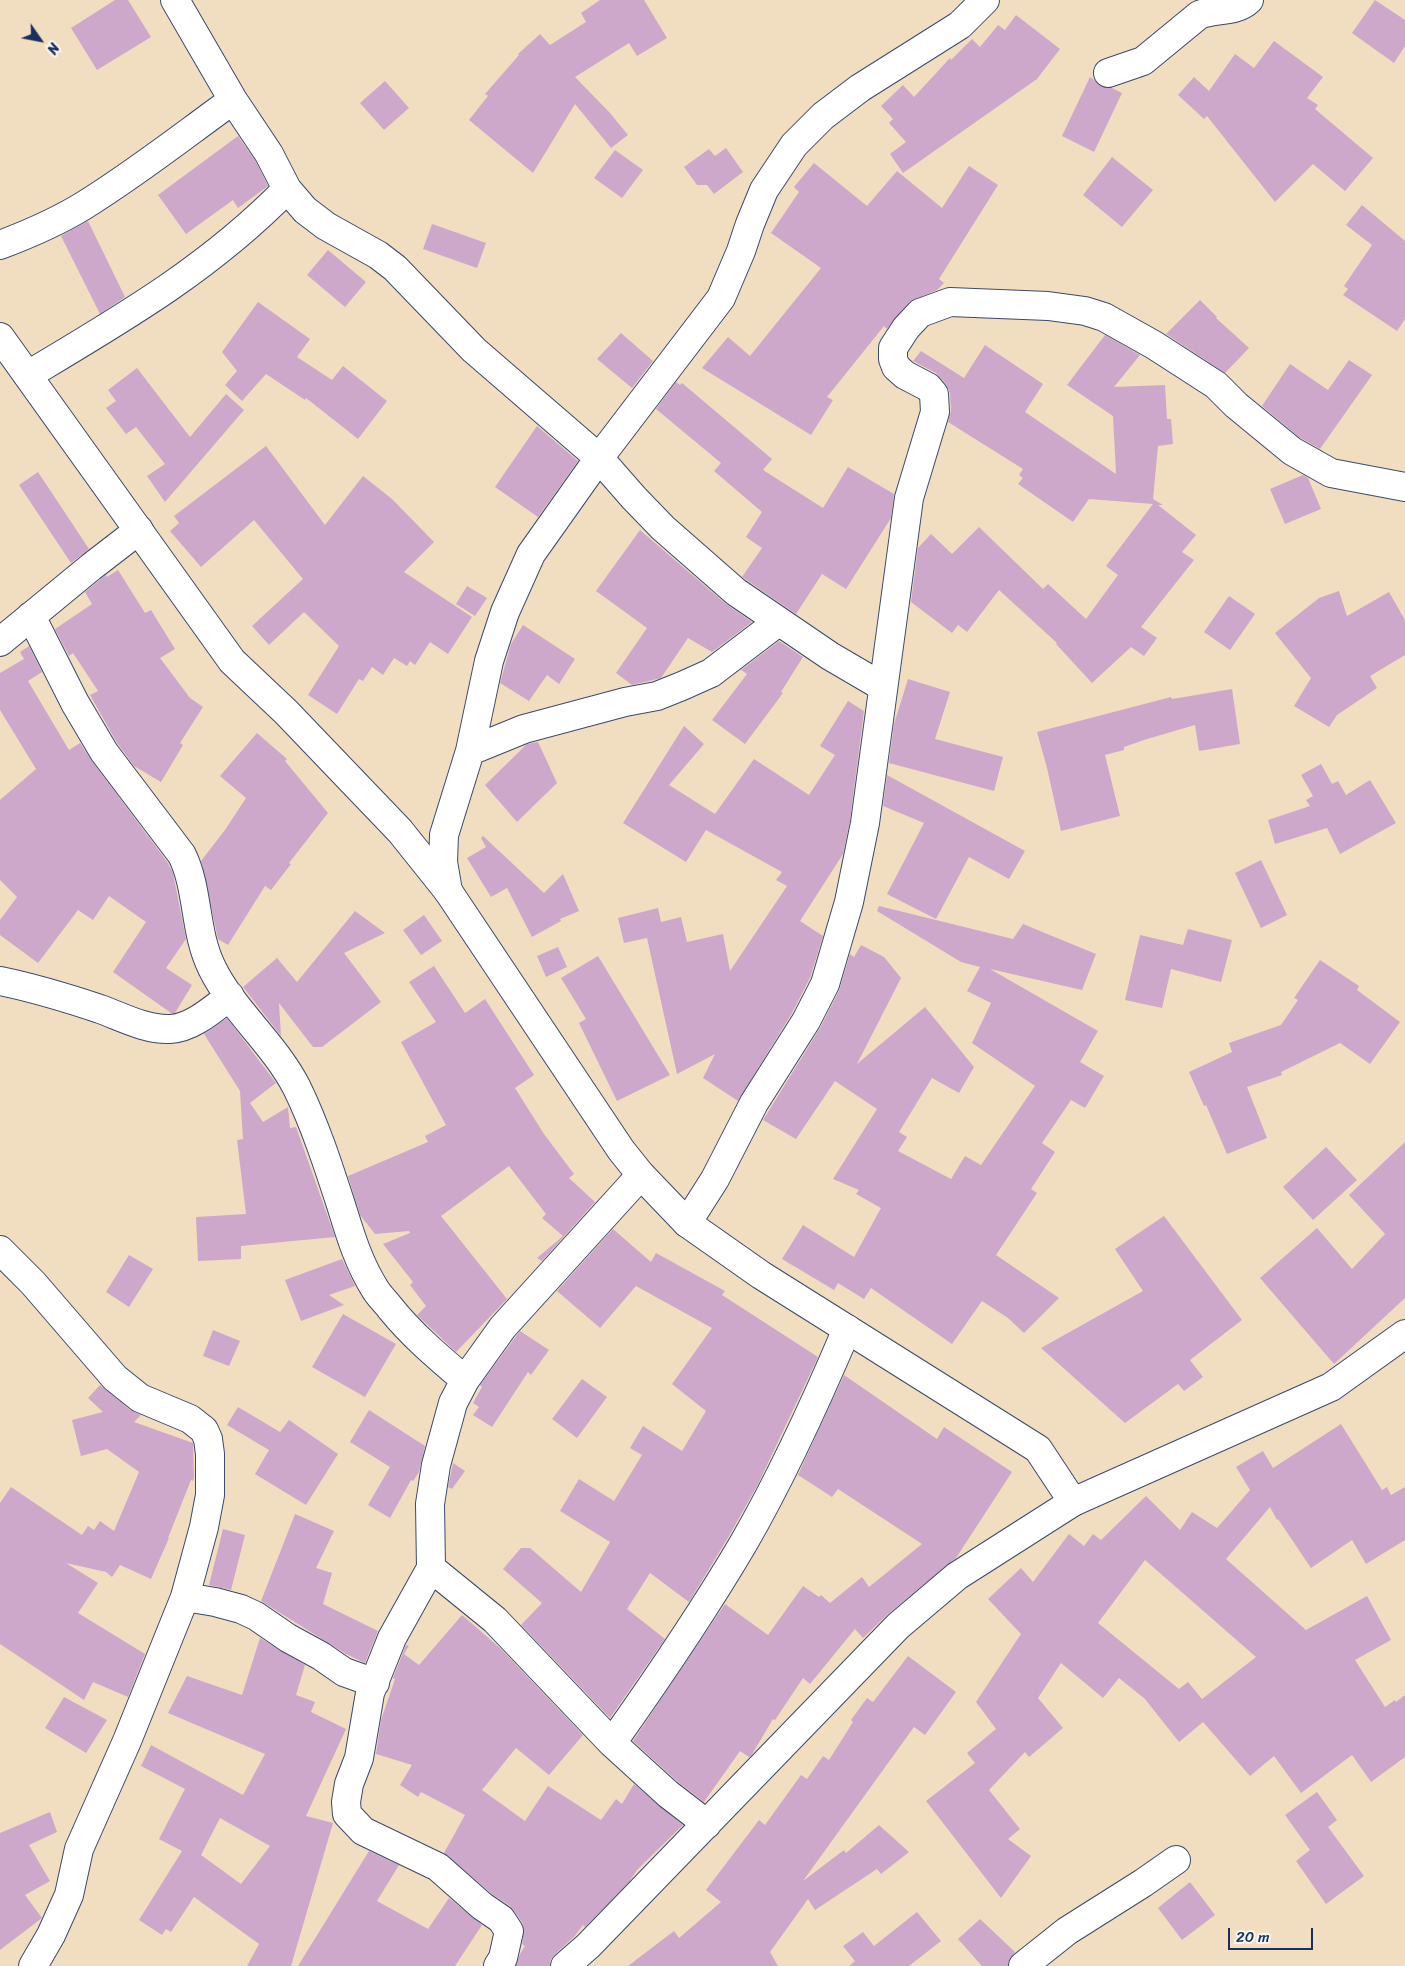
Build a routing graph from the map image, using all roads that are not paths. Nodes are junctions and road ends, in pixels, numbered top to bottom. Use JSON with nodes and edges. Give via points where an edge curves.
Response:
{"nodes":[{"id":1,"x":175,"y":0,"type":"edge"},
{"id":2,"x":984,"y":0,"type":"edge"},
{"id":3,"x":1249,"y":0,"type":"edge"},
{"id":4,"x":1108,"y":73,"type":"dead end"},
{"id":5,"x":233,"y":100,"type":"junction"},
{"id":6,"x":287,"y":189,"type":"junction"},
{"id":7,"x":0,"y":245,"type":"edge"},
{"id":8,"x":0,"y":337,"type":"edge"},
{"id":9,"x":28,"y":375,"type":"junction"},
{"id":10,"x":599,"y":458,"type":"junction"},
{"id":11,"x":1405,"y":487,"type":"edge"},
{"id":12,"x":138,"y":530,"type":"junction"},
{"id":13,"x":31,"y":616,"type":"junction"},
{"id":14,"x":778,"y":622,"type":"junction"},
{"id":15,"x":0,"y":642,"type":"edge"},
{"id":16,"x":883,"y":687,"type":"junction"},
{"id":17,"x":470,"y":751,"type":"junction"},
{"id":18,"x":448,"y":891,"type":"junction"},
{"id":19,"x":0,"y":981,"type":"edge"},
{"id":20,"x":230,"y":996,"type":"junction"},
{"id":21,"x":641,"y":1174,"type":"junction"},
{"id":22,"x":687,"y":1223,"type":"junction"},
{"id":23,"x":0,"y":1250,"type":"edge"},
{"id":24,"x":848,"y":1329,"type":"junction"},
{"id":25,"x":1405,"y":1334,"type":"edge"},
{"id":26,"x":465,"y":1380,"type":"junction"},
{"id":27,"x":1073,"y":1502,"type":"junction"},
{"id":28,"x":431,"y":1568,"type":"junction"},
{"id":29,"x":185,"y":1597,"type":"junction"},
{"id":30,"x":375,"y":1682,"type":"junction"},
{"id":31,"x":612,"y":1743,"type":"junction"},
{"id":32,"x":707,"y":1824,"type":"junction"},
{"id":33,"x":1176,"y":1860,"type":"dead end"},
{"id":34,"x":33,"y":1966,"type":"edge"},
{"id":35,"x":498,"y":1966,"type":"edge"},
{"id":36,"x":565,"y":1966,"type":"edge"},
{"id":37,"x":1023,"y":1966,"type":"edge"}],
"edges":[{"from":1,"to":5,"type":"street"},
{"from":2,"to":10,"type":"street","via":[[960,24],[845,99],[794,144],[764,190],[721,298]]},
{"from":3,"to":4,"type":"street","via":[[1238,8],[1199,15],[1143,61]]},
{"from":5,"to":6,"type":"street","via":[[269,154]]},
{"from":5,"to":7,"type":"street","via":[[82,206]]},
{"from":6,"to":9,"type":"street","via":[[197,269],[143,306]]},
{"from":6,"to":10,"type":"street","via":[[304,210],[395,268],[474,350]]},
{"from":8,"to":9,"type":"street"},
{"from":9,"to":12,"type":"street"},
{"from":10,"to":14,"type":"street","via":[[685,548],[736,592]]},
{"from":10,"to":17,"type":"street","via":[[531,554],[505,612],[489,661]]},
{"from":11,"to":16,"type":"street","via":[[1331,473],[1292,452],[1216,385],[1104,317],[1048,306],[950,302],[920,313],[893,348],[893,360],[905,375],[928,387],[934,394],[935,412],[909,498]]},
{"from":12,"to":13,"type":"street"},
{"from":12,"to":18,"type":"street","via":[[232,660],[400,831]]},
{"from":13,"to":15,"type":"street"},
{"from":13,"to":20,"type":"street","via":[[104,752],[182,855],[189,869],[200,935],[212,968]]},
{"from":14,"to":16,"type":"street"},
{"from":14,"to":17,"type":"street","via":[[710,673],[682,686],[657,696],[524,729]]},
{"from":16,"to":22,"type":"street","via":[[865,823],[849,902],[825,984]]},
{"from":17,"to":18,"type":"street","via":[[444,835],[443,862]]},
{"from":18,"to":21,"type":"street","via":[[621,1150]]},
{"from":19,"to":20,"type":"street","via":[[64,997],[149,1027],[171,1029],[208,1013]]},
{"from":20,"to":26,"type":"street","via":[[284,1064],[297,1089],[324,1153],[357,1254],[375,1290],[403,1324]]},
{"from":21,"to":22,"type":"street"},
{"from":21,"to":26,"type":"street","via":[[503,1327]]},
{"from":22,"to":24,"type":"street","via":[[761,1275]]},
{"from":23,"to":29,"type":"street","via":[[116,1378],[140,1398],[190,1419],[204,1430],[210,1454],[210,1494]]},
{"from":24,"to":27,"type":"street","via":[[1038,1449]]},
{"from":24,"to":31,"type":"street","via":[[807,1419],[744,1542],[663,1672]]},
{"from":25,"to":27,"type":"street","via":[[1331,1387]]},
{"from":26,"to":28,"type":"street","via":[[448,1419],[436,1465],[430,1504]]},
{"from":27,"to":32,"type":"street","via":[[957,1576],[898,1626]]},
{"from":28,"to":30,"type":"street","via":[[392,1638]]},
{"from":28,"to":31,"type":"street","via":[[495,1620]]},
{"from":29,"to":30,"type":"street","via":[[241,1609],[344,1672]]},
{"from":29,"to":34,"type":"street","via":[[79,1849],[69,1895]]},
{"from":30,"to":35,"type":"street","via":[[346,1802],[347,1814],[363,1831],[438,1867],[501,1919],[509,1931]]},
{"from":31,"to":32,"type":"street"},
{"from":32,"to":36,"type":"street"},
{"from":33,"to":37,"type":"street","via":[[1067,1931]]}]}
